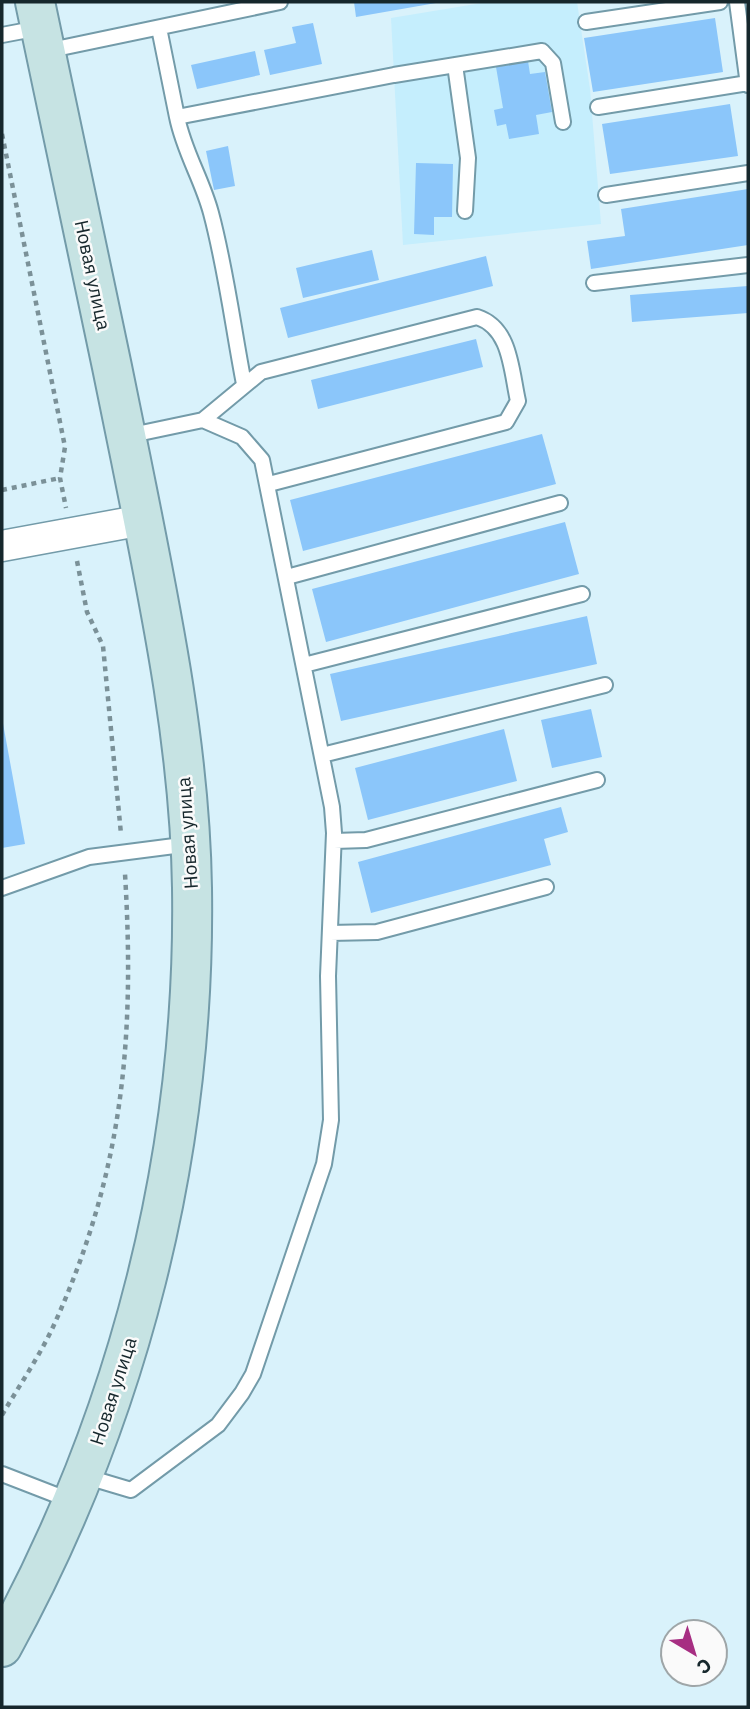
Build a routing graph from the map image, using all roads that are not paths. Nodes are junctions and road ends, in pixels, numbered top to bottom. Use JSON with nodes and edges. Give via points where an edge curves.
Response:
{"nodes":[{"id":1,"x":280,"y":2,"type":"edge"},
{"id":2,"x":720,"y":2,"type":"edge"},
{"id":3,"x":737,"y":2,"type":"edge"},
{"id":4,"x":220,"y":8,"type":"edge"},
{"id":5,"x":586,"y":22,"type":"dead end"},
{"id":6,"x":40,"y":27,"type":"edge"},
{"id":7,"x":159,"y":28,"type":"junction"},
{"id":8,"x":2,"y":35,"type":"edge"},
{"id":9,"x":455,"y":65,"type":"junction"},
{"id":10,"x":748,"y":84,"type":"edge"},
{"id":11,"x":598,"y":107,"type":"dead end"},
{"id":12,"x":177,"y":117,"type":"junction"},
{"id":13,"x":563,"y":122,"type":"dead end"},
{"id":14,"x":748,"y":173,"type":"edge"},
{"id":15,"x":606,"y":195,"type":"dead end"},
{"id":16,"x":465,"y":211,"type":"dead end"},
{"id":17,"x":748,"y":265,"type":"edge"},
{"id":18,"x":594,"y":283,"type":"dead end"},
{"id":19,"x":244,"y":384,"type":"junction"},
{"id":20,"x":203,"y":419,"type":"junction"},
{"id":21,"x":126,"y":436,"type":"junction"},
{"id":22,"x":269,"y":484,"type":"junction"},
{"id":23,"x":560,"y":503,"type":"dead end"},
{"id":24,"x":143,"y":520,"type":"junction"},
{"id":25,"x":2,"y":546,"type":"edge"},
{"id":26,"x":287,"y":578,"type":"junction"},
{"id":27,"x":582,"y":594,"type":"dead end"},
{"id":28,"x":304,"y":665,"type":"junction"},
{"id":29,"x":605,"y":685,"type":"dead end"},
{"id":30,"x":322,"y":755,"type":"junction"},
{"id":31,"x":597,"y":780,"type":"dead end"},
{"id":32,"x":334,"y":841,"type":"junction"},
{"id":33,"x":190,"y":844,"type":"junction"},
{"id":34,"x":546,"y":887,"type":"dead end"},
{"id":35,"x":2,"y":888,"type":"edge"},
{"id":36,"x":330,"y":933,"type":"junction"},
{"id":37,"x":2,"y":1474,"type":"edge"},
{"id":38,"x":78,"y":1488,"type":"junction"},
{"id":39,"x":2,"y":1647,"type":"edge"}],
"edges":[{"from":1,"to":4,"type":"lane"},
{"from":2,"to":5,"type":"lane"},
{"from":3,"to":10,"type":"lane"},
{"from":4,"to":7,"type":"lane"},
{"from":6,"to":7,"type":"lane"},
{"from":6,"to":8,"type":"lane"},
{"from":6,"to":21,"type":"street","name":"Новая улица"},
{"from":7,"to":12,"type":"lane"},
{"from":9,"to":12,"type":"lane"},
{"from":9,"to":13,"type":"lane","via":[[542,51],[553,63]]},
{"from":9,"to":16,"type":"lane","via":[[468,158]]},
{"from":10,"to":11,"type":"lane"},
{"from":12,"to":19,"type":"lane","via":[[186,154],[200,178],[212,216]]},
{"from":14,"to":15,"type":"lane"},
{"from":17,"to":18,"type":"lane"},
{"from":19,"to":20,"type":"lane"},
{"from":19,"to":22,"type":"lane","via":[[261,372],[477,317],[498,328],[503,337],[518,401],[506,422]]},
{"from":20,"to":21,"type":"lane"},
{"from":20,"to":22,"type":"lane","via":[[242,437],[256,449]]},
{"from":21,"to":24,"type":"street","name":"Новая улица"},
{"from":22,"to":26,"type":"lane"},
{"from":23,"to":26,"type":"lane"},
{"from":24,"to":25,"type":"street"},
{"from":24,"to":33,"type":"street","name":"Новая улица","via":[[174,702]]},
{"from":26,"to":28,"type":"lane"},
{"from":27,"to":28,"type":"lane"},
{"from":28,"to":30,"type":"lane"},
{"from":29,"to":30,"type":"lane"},
{"from":30,"to":32,"type":"lane"},
{"from":31,"to":32,"type":"lane","via":[[366,840]]},
{"from":32,"to":36,"type":"lane"},
{"from":33,"to":35,"type":"lane","via":[[89,857]]},
{"from":33,"to":38,"type":"street","name":"Новая улица","via":[[188,1032],[165,1195],[131,1336]]},
{"from":34,"to":36,"type":"lane","via":[[377,932]]},
{"from":36,"to":38,"type":"lane","via":[[331,1120],[324,1164],[253,1374],[218,1424],[131,1490]]},
{"from":37,"to":38,"type":"lane"},
{"from":38,"to":39,"type":"street","name":"Новая улица"}]}
